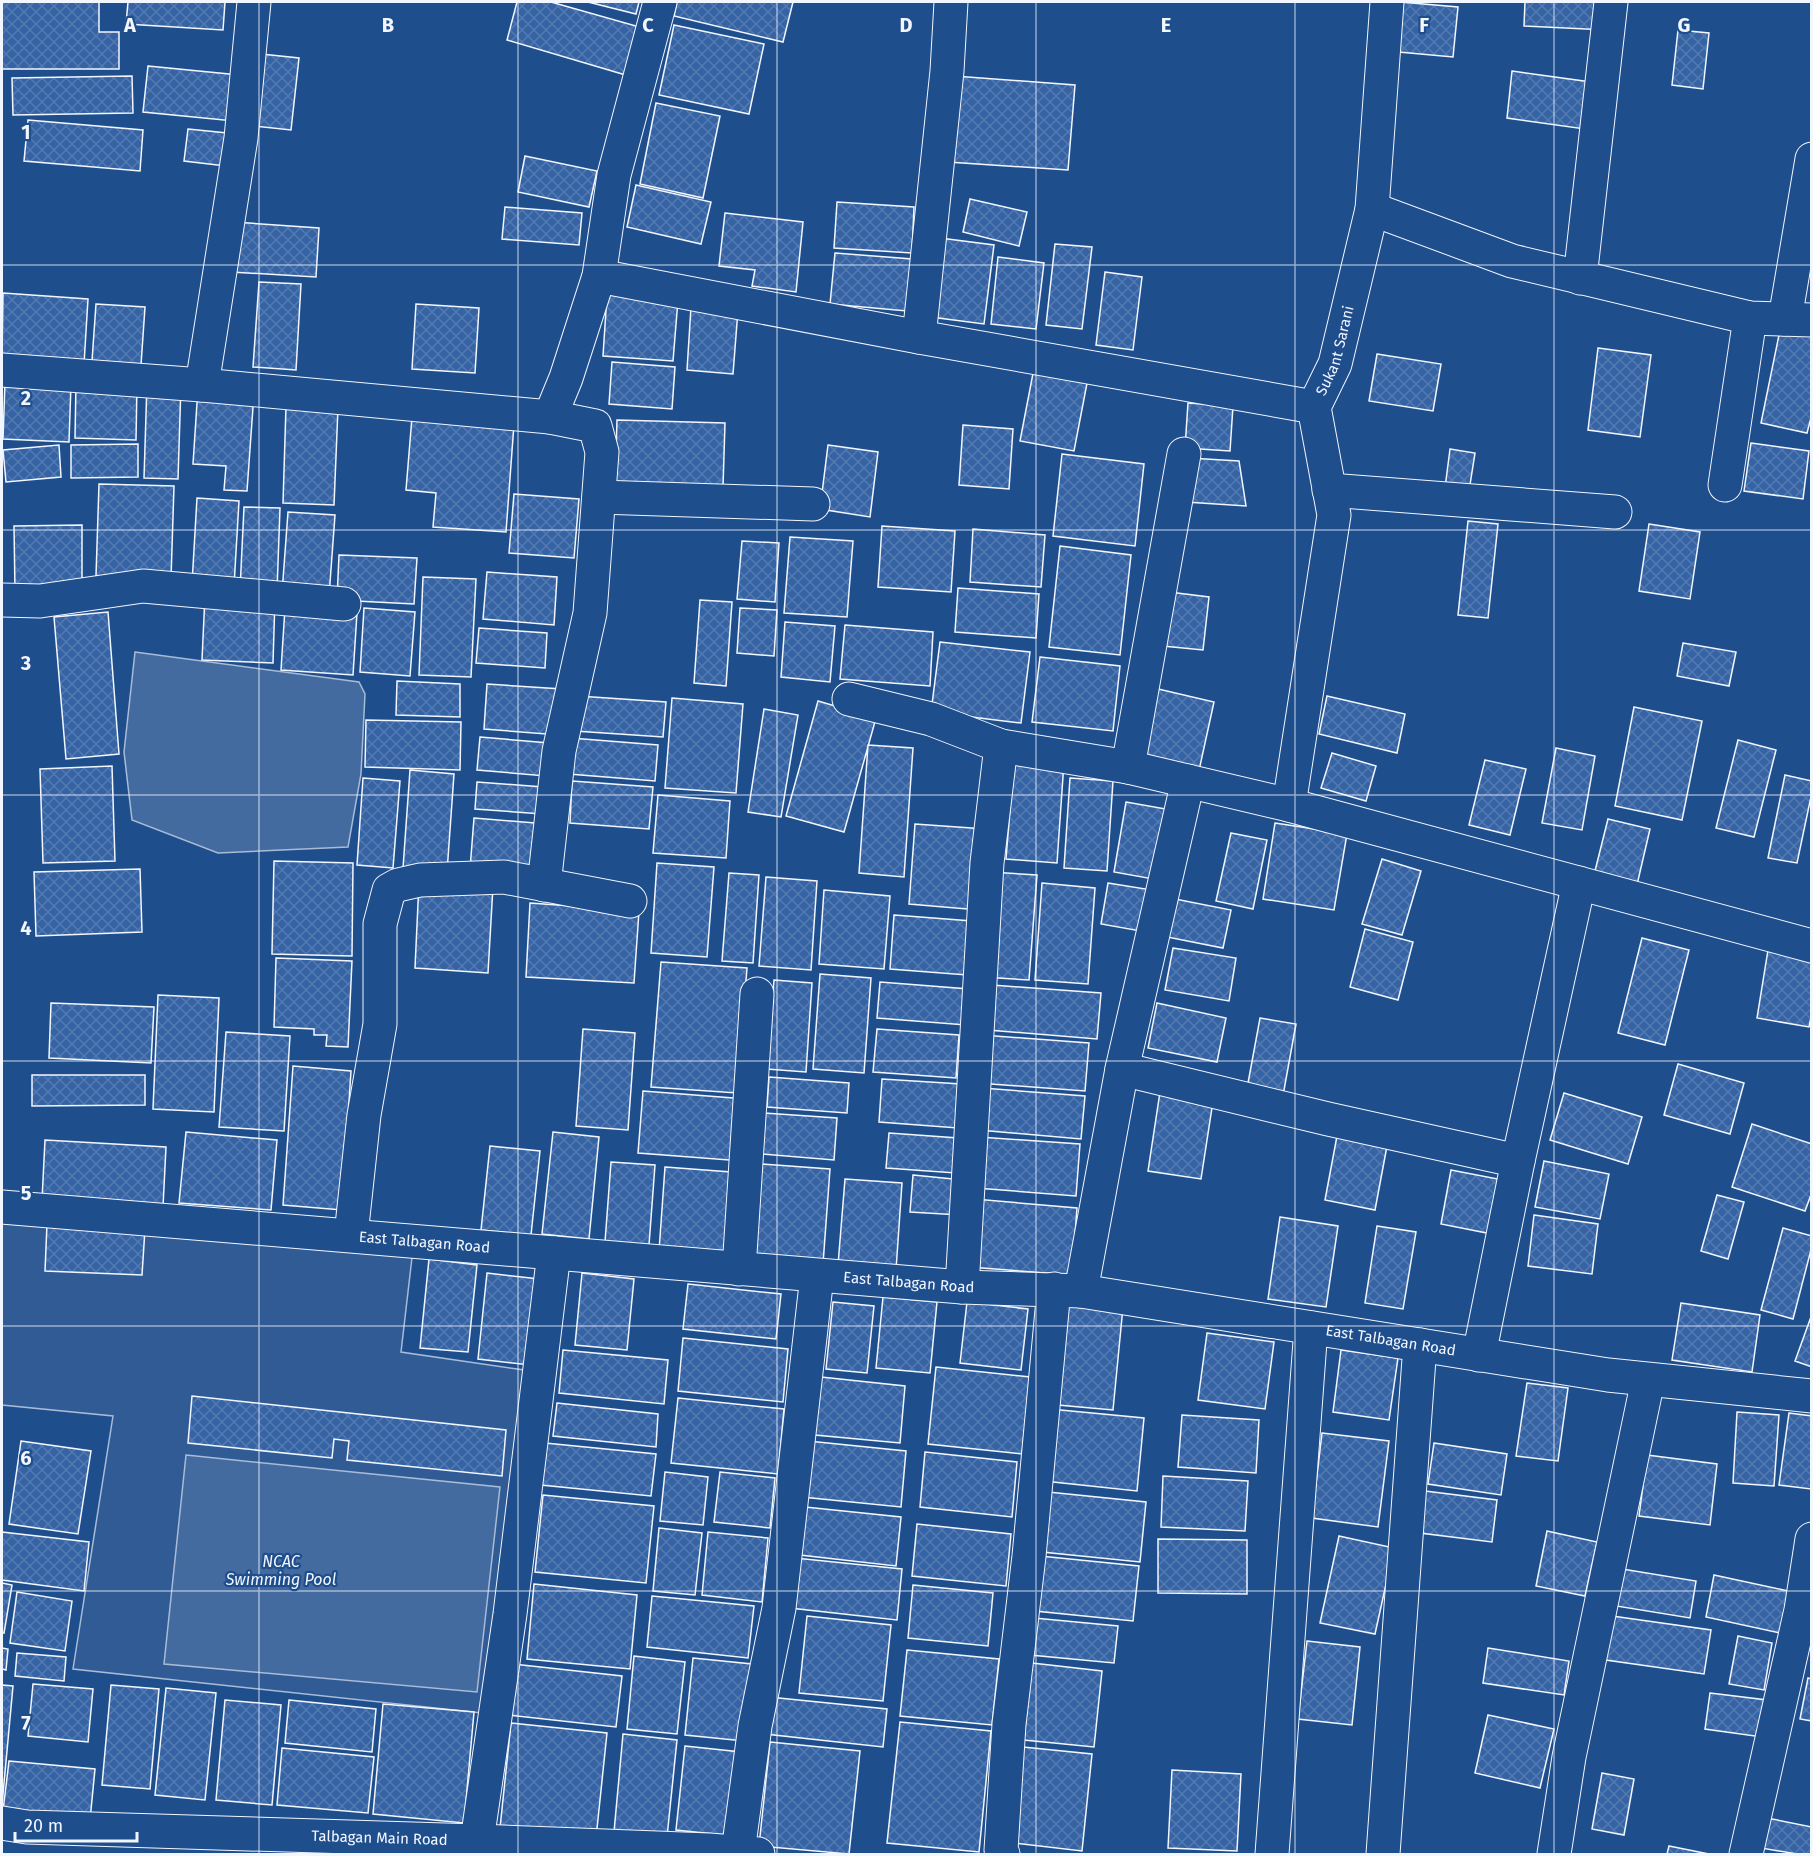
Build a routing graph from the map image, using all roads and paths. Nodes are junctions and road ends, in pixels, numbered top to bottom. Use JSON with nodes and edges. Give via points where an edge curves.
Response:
{"nodes":[{"id":1,"x":254,"y":2,"type":"edge"},
{"id":2,"x":660,"y":2,"type":"edge"},
{"id":3,"x":951,"y":2,"type":"edge"},
{"id":4,"x":1388,"y":2,"type":"edge"},
{"id":5,"x":1611,"y":2,"type":"edge"},
{"id":6,"x":1812,"y":159,"type":"edge"},
{"id":7,"x":1372,"y":209,"type":"junction"},
{"id":8,"x":599,"y":276,"type":"junction"},
{"id":9,"x":1580,"y":278,"type":"junction"},
{"id":10,"x":1750,"y":318,"type":"junction"},
{"id":11,"x":1798,"y":320,"type":"edge"},
{"id":12,"x":920,"y":337,"type":"junction"},
{"id":13,"x":2,"y":370,"type":"edge"},
{"id":14,"x":202,"y":385,"type":"junction"},
{"id":15,"x":1314,"y":407,"type":"junction"},
{"id":16,"x":550,"y":417,"type":"junction"},
{"id":17,"x":1185,"y":454,"type":"dead end"},
{"id":18,"x":1725,"y":485,"type":"dead end"},
{"id":19,"x":1329,"y":490,"type":"junction"},
{"id":20,"x":599,"y":497,"type":"junction"},
{"id":21,"x":813,"y":504,"type":"dead end"},
{"id":22,"x":1615,"y":512,"type":"dead end"},
{"id":23,"x":2,"y":600,"type":"edge"},
{"id":24,"x":344,"y":603,"type":"dead end"},
{"id":25,"x":849,"y":699,"type":"dead end"},
{"id":26,"x":1001,"y":746,"type":"junction"},
{"id":27,"x":1128,"y":767,"type":"junction"},
{"id":28,"x":1188,"y":781,"type":"junction"},
{"id":29,"x":1289,"y":805,"type":"junction"},
{"id":30,"x":1579,"y":883,"type":"junction"},
{"id":31,"x":544,"y":885,"type":"junction"},
{"id":32,"x":630,"y":901,"type":"dead end"},
{"id":33,"x":1812,"y":946,"type":"edge"},
{"id":34,"x":757,"y":994,"type":"dead end"},
{"id":35,"x":1122,"y":1069,"type":"junction"},
{"id":36,"x":1518,"y":1161,"type":"junction"},
{"id":37,"x":2,"y":1207,"type":"edge"},
{"id":38,"x":351,"y":1235,"type":"junction"},
{"id":39,"x":554,"y":1253,"type":"junction"},
{"id":40,"x":739,"y":1269,"type":"junction"},
{"id":41,"x":817,"y":1276,"type":"junction"},
{"id":42,"x":962,"y":1287,"type":"junction"},
{"id":43,"x":1068,"y":1290,"type":"junction"},
{"id":44,"x":1311,"y":1328,"type":"junction"},
{"id":45,"x":1420,"y":1345,"type":"junction"},
{"id":46,"x":1479,"y":1355,"type":"junction"},
{"id":47,"x":1648,"y":1380,"type":"junction"},
{"id":48,"x":1812,"y":1396,"type":"edge"},
{"id":49,"x":1812,"y":1539,"type":"edge"},
{"id":50,"x":2,"y":1823,"type":"edge"},
{"id":51,"x":477,"y":1841,"type":"junction"},
{"id":52,"x":748,"y":1853,"type":"edge"},
{"id":53,"x":1003,"y":1854,"type":"edge"},
{"id":54,"x":1272,"y":1854,"type":"edge"},
{"id":55,"x":1383,"y":1854,"type":"edge"},
{"id":56,"x":1554,"y":1854,"type":"edge"},
{"id":57,"x":1746,"y":1854,"type":"edge"}],
"edges":[{"from":1,"to":14,"type":"street","via":[[241,138]]},
{"from":2,"to":8,"type":"street","via":[[614,175]]},
{"from":3,"to":12,"type":"street"},
{"from":4,"to":7,"type":"street","name":"Sukant Sarani"},
{"from":5,"to":9,"type":"street"},
{"from":6,"to":11,"type":"street"},
{"from":7,"to":9,"type":"street","via":[[1512,261]]},
{"from":7,"to":15,"type":"street","name":"Sukant Sarani","via":[[1335,364]]},
{"from":8,"to":12,"type":"street"},
{"from":8,"to":16,"type":"street"},
{"from":9,"to":10,"type":"street"},
{"from":10,"to":11,"type":"street"},
{"from":10,"to":18,"type":"street"},
{"from":12,"to":15,"type":"street"},
{"from":13,"to":14,"type":"street"},
{"from":14,"to":16,"type":"street"},
{"from":15,"to":19,"type":"street","name":"Sukant Sarani"},
{"from":16,"to":20,"type":"street","via":[[595,426],[602,452]]},
{"from":17,"to":27,"type":"street"},
{"from":19,"to":22,"type":"street"},
{"from":19,"to":29,"type":"street","name":"Sukant Sarani","via":[[1334,515]]},
{"from":20,"to":21,"type":"street"},
{"from":20,"to":31,"type":"street","via":[[590,613],[559,751]]},
{"from":23,"to":24,"type":"street","via":[[40,601],[143,586]]},
{"from":25,"to":26,"type":"street","via":[[931,719]]},
{"from":26,"to":27,"type":"street"},
{"from":26,"to":42,"type":"street","via":[[987,862]]},
{"from":27,"to":28,"type":"street"},
{"from":28,"to":29,"type":"street"},
{"from":28,"to":35,"type":"street"},
{"from":29,"to":30,"type":"street"},
{"from":30,"to":33,"type":"street"},
{"from":30,"to":36,"type":"street"},
{"from":31,"to":32,"type":"street"},
{"from":31,"to":38,"type":"street","via":[[504,877],[420,880],[389,890],[380,924],[380,1024],[364,1115]]},
{"from":34,"to":40,"type":"street"},
{"from":35,"to":36,"type":"street"},
{"from":35,"to":43,"type":"street"},
{"from":36,"to":46,"type":"street"},
{"from":37,"to":38,"type":"street","name":"East Talbagan Road"},
{"from":38,"to":39,"type":"street","name":"East Talbagan Road"},
{"from":39,"to":40,"type":"street","name":"East Talbagan Road"},
{"from":39,"to":51,"type":"street","via":[[510,1614]]},
{"from":40,"to":41,"type":"street","name":"East Talbagan Road"},
{"from":41,"to":42,"type":"street","name":"East Talbagan Road"},
{"from":41,"to":52,"type":"street","via":[[779,1608],[755,1726]]},
{"from":42,"to":43,"type":"street","name":"East Talbagan Road"},
{"from":43,"to":44,"type":"street","name":"East Talbagan Road"},
{"from":43,"to":53,"type":"street","via":[[1009,1724]]},
{"from":44,"to":45,"type":"street","name":"East Talbagan Road"},
{"from":44,"to":54,"type":"street"},
{"from":45,"to":46,"type":"street","name":"East Talbagan Road"},
{"from":45,"to":55,"type":"street"},
{"from":46,"to":47,"type":"street","name":"East Talbagan Road"},
{"from":47,"to":48,"type":"street","name":"East Talbagan Road"},
{"from":47,"to":56,"type":"street","via":[[1569,1757]]},
{"from":49,"to":57,"type":"street","via":[[1801,1610]]},
{"from":50,"to":51,"type":"street","name":"Talbagan Main Road","via":[[27,1827]]},
{"from":51,"to":52,"type":"street","name":"Talbagan Main Road"}]}
